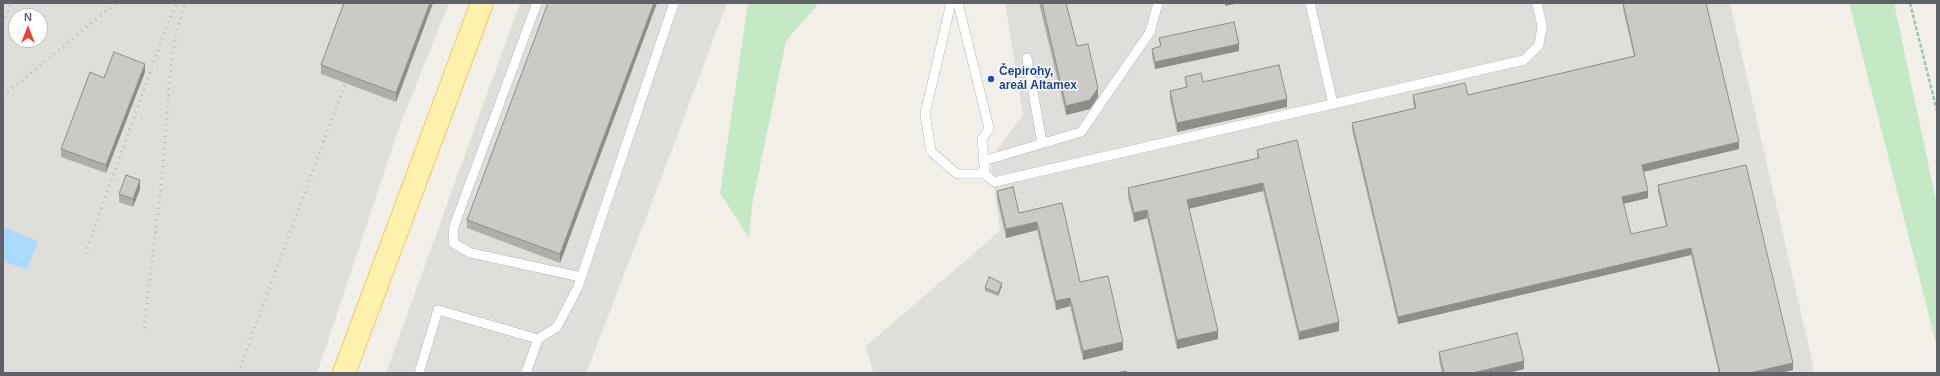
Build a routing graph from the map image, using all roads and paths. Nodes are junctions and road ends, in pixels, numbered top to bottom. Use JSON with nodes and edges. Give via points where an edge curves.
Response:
{"nodes":[{"id":1,"x":482,"y":3,"type":"edge"},
{"id":2,"x":537,"y":3,"type":"edge"},
{"id":3,"x":674,"y":3,"type":"edge"},
{"id":4,"x":951,"y":3,"type":"edge"},
{"id":5,"x":958,"y":3,"type":"edge"},
{"id":6,"x":1158,"y":3,"type":"edge"},
{"id":7,"x":1310,"y":3,"type":"edge"},
{"id":8,"x":1537,"y":3,"type":"edge"},
{"id":9,"x":1910,"y":3,"type":"edge"},
{"id":10,"x":1027,"y":58,"type":"dead end"},
{"id":11,"x":1333,"y":104,"type":"junction"},
{"id":12,"x":1937,"y":111,"type":"edge"},
{"id":13,"x":1042,"y":144,"type":"junction"},
{"id":14,"x":983,"y":161,"type":"junction"},
{"id":15,"x":985,"y":174,"type":"junction"},
{"id":16,"x":581,"y":277,"type":"junction"},
{"id":17,"x":538,"y":339,"type":"junction"},
{"id":18,"x":344,"y":373,"type":"edge"},
{"id":19,"x":419,"y":373,"type":"edge"},
{"id":20,"x":526,"y":373,"type":"edge"}],
"edges":[{"from":1,"to":18,"type":"main road"},
{"from":2,"to":16,"type":"lane","via":[[454,226],[453,243],[471,253]]},
{"from":3,"to":16,"type":"lane"},
{"from":4,"to":15,"type":"lane","via":[[925,114],[931,151],[956,174]]},
{"from":5,"to":14,"type":"lane","via":[[989,128],[982,139]]},
{"from":6,"to":13,"type":"lane","via":[[1150,32],[1081,132]]},
{"from":7,"to":11,"type":"lane"},
{"from":8,"to":11,"type":"lane","via":[[1542,26],[1539,45],[1524,60]]},
{"from":9,"to":12,"type":"path"},
{"from":10,"to":13,"type":"lane"},
{"from":11,"to":15,"type":"lane","via":[[994,182]]},
{"from":13,"to":14,"type":"lane"},
{"from":14,"to":15,"type":"lane"},
{"from":16,"to":17,"type":"lane","via":[[557,327]]},
{"from":17,"to":19,"type":"lane","via":[[438,310]]},
{"from":17,"to":20,"type":"lane"}]}
